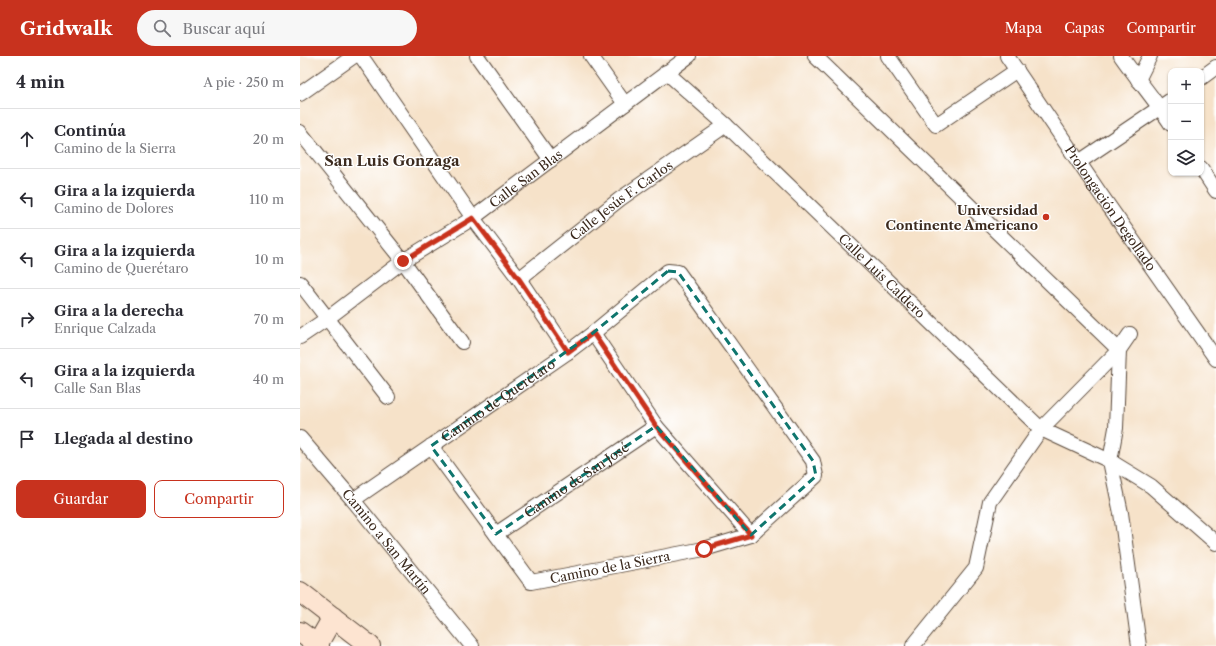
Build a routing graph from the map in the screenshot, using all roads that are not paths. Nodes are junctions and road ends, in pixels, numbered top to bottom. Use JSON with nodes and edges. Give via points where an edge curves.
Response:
{"nodes":[{"id":1,"x":354,"y":56,"type":"edge"},
{"id":2,"x":361,"y":56,"type":"edge"},
{"id":3,"x":477,"y":56,"type":"edge"},
{"id":4,"x":591,"y":56,"type":"edge"},
{"id":5,"x":689,"y":56,"type":"edge"},
{"id":6,"x":815,"y":56,"type":"edge"},
{"id":7,"x":888,"y":56,"type":"edge"},
{"id":8,"x":1007,"y":56,"type":"edge"},
{"id":9,"x":1121,"y":56,"type":"edge"},
{"id":10,"x":1150,"y":56,"type":"edge"},
{"id":11,"x":1216,"y":67,"type":"edge"},
{"id":12,"x":1017,"y":70,"type":"junction"},
{"id":13,"x":666,"y":72,"type":"junction"},
{"id":14,"x":1204,"y":76,"type":"edge"},
{"id":15,"x":1138,"y":80,"type":"junction"},
{"id":16,"x":300,"y":94,"type":"edge"},
{"id":17,"x":625,"y":104,"type":"junction"},
{"id":18,"x":1166,"y":104,"type":"edge"},
{"id":19,"x":726,"y":125,"type":"junction"},
{"id":20,"x":300,"y":132,"type":"edge"},
{"id":21,"x":551,"y":160,"type":"junction"},
{"id":22,"x":1079,"y":162,"type":"junction"},
{"id":23,"x":1204,"y":173,"type":"edge"},
{"id":24,"x":1216,"y":191,"type":"edge"},
{"id":25,"x":473,"y":218,"type":"junction"},
{"id":26,"x":403,"y":261,"type":"junction"},
{"id":27,"x":519,"y":279,"type":"junction"},
{"id":28,"x":300,"y":282,"type":"edge"},
{"id":29,"x":328,"y":318,"type":"junction"},
{"id":30,"x":593,"y":333,"type":"junction"},
{"id":31,"x":1130,"y":334,"type":"dead end"},
{"id":32,"x":300,"y":337,"type":"edge"},
{"id":33,"x":462,"y":342,"type":"dead end"},
{"id":34,"x":1119,"y":350,"type":"junction"},
{"id":35,"x":568,"y":352,"type":"junction"},
{"id":36,"x":1216,"y":359,"type":"edge"},
{"id":37,"x":388,"y":397,"type":"dead end"},
{"id":38,"x":656,"y":426,"type":"junction"},
{"id":39,"x":1041,"y":429,"type":"junction"},
{"id":40,"x":300,"y":438,"type":"edge"},
{"id":41,"x":431,"y":446,"type":"junction"},
{"id":42,"x":813,"y":461,"type":"joint"},
{"id":43,"x":1110,"y":461,"type":"junction"},
{"id":44,"x":353,"y":500,"type":"junction"},
{"id":45,"x":496,"y":534,"type":"junction"},
{"id":46,"x":751,"y":535,"type":"junction"},
{"id":47,"x":1216,"y":543,"type":"edge"},
{"id":48,"x":300,"y":592,"type":"edge"},
{"id":49,"x":333,"y":617,"type":"junction"},
{"id":50,"x":300,"y":632,"type":"edge"},
{"id":51,"x":318,"y":646,"type":"edge"},
{"id":52,"x":370,"y":646,"type":"edge"},
{"id":53,"x":472,"y":646,"type":"edge"},
{"id":54,"x":912,"y":646,"type":"edge"},
{"id":55,"x":1139,"y":646,"type":"edge"}],
"edges":[{"from":1,"to":16,"type":"street"},
{"from":2,"to":25,"type":"street"},
{"from":3,"to":21,"type":"street"},
{"from":4,"to":17,"type":"street"},
{"from":5,"to":13,"type":"street","name":"Calle San Blas"},
{"from":6,"to":34,"type":"street"},
{"from":7,"to":12,"type":"street","via":[[936,125]]},
{"from":8,"to":12,"type":"street","name":"Prolongación Degollado"},
{"from":9,"to":15,"type":"street"},
{"from":10,"to":15,"type":"street"},
{"from":11,"to":14,"type":"street"},
{"from":12,"to":22,"type":"street","name":"Prolongación Degollado"},
{"from":13,"to":17,"type":"street","name":"Calle San Blas"},
{"from":13,"to":19,"type":"street","name":"Calle Luis Caldero"},
{"from":15,"to":18,"type":"street"},
{"from":17,"to":21,"type":"street","name":"Calle San Blas"},
{"from":18,"to":22,"type":"street"},
{"from":19,"to":27,"type":"street","name":"Calle Jesús F. Carlos","via":[[620,199]]},
{"from":19,"to":39,"type":"street","name":"Calle Luis Caldero"},
{"from":20,"to":26,"type":"street"},
{"from":21,"to":25,"type":"street","name":"Calle San Blas"},
{"from":22,"to":36,"type":"street","name":"Prolongación Degollado"},
{"from":23,"to":24,"type":"street"},
{"from":25,"to":26,"type":"street","name":"Calle San Blas"},
{"from":25,"to":27,"type":"street"},
{"from":26,"to":29,"type":"street","name":"Calle San Blas"},
{"from":26,"to":33,"type":"street"},
{"from":27,"to":35,"type":"street"},
{"from":28,"to":29,"type":"street"},
{"from":29,"to":32,"type":"street","name":"Calle San Blas"},
{"from":29,"to":37,"type":"street"},
{"from":30,"to":35,"type":"street","name":"Camino de Querétaro"},
{"from":30,"to":38,"type":"street"},
{"from":30,"to":42,"type":"street","name":"Camino de Querétaro","via":[[668,271],[678,272]]},
{"from":31,"to":34,"type":"street"},
{"from":34,"to":39,"type":"street"},
{"from":34,"to":43,"type":"street","via":[[1116,428]]},
{"from":35,"to":41,"type":"street","name":"Camino de Querétaro"},
{"from":38,"to":45,"type":"street","name":"Camino de San José"},
{"from":38,"to":46,"type":"street"},
{"from":39,"to":43,"type":"street","name":"Calle Luis Caldero"},
{"from":39,"to":54,"type":"street","via":[[990,502],[976,568]]},
{"from":40,"to":44,"type":"street","name":"Camino a San Martín"},
{"from":41,"to":44,"type":"street","name":"Camino de Querétaro"},
{"from":41,"to":45,"type":"street","name":"Camino de la Sierra"},
{"from":42,"to":46,"type":"street","name":"Camino de la Sierra","via":[[816,476]]},
{"from":43,"to":47,"type":"street","name":"Calle Luis Caldero","via":[[1151,486]]},
{"from":43,"to":55,"type":"street","via":[[1121,513]]},
{"from":44,"to":53,"type":"street","name":"Camino a San Martín"},
{"from":45,"to":46,"type":"street","name":"Camino de la Sierra","via":[[532,582],[704,549]]},
{"from":48,"to":49,"type":"main road"},
{"from":49,"to":51,"type":"main road"},
{"from":49,"to":52,"type":"main road"},
{"from":50,"to":51,"type":"main road"}]}
